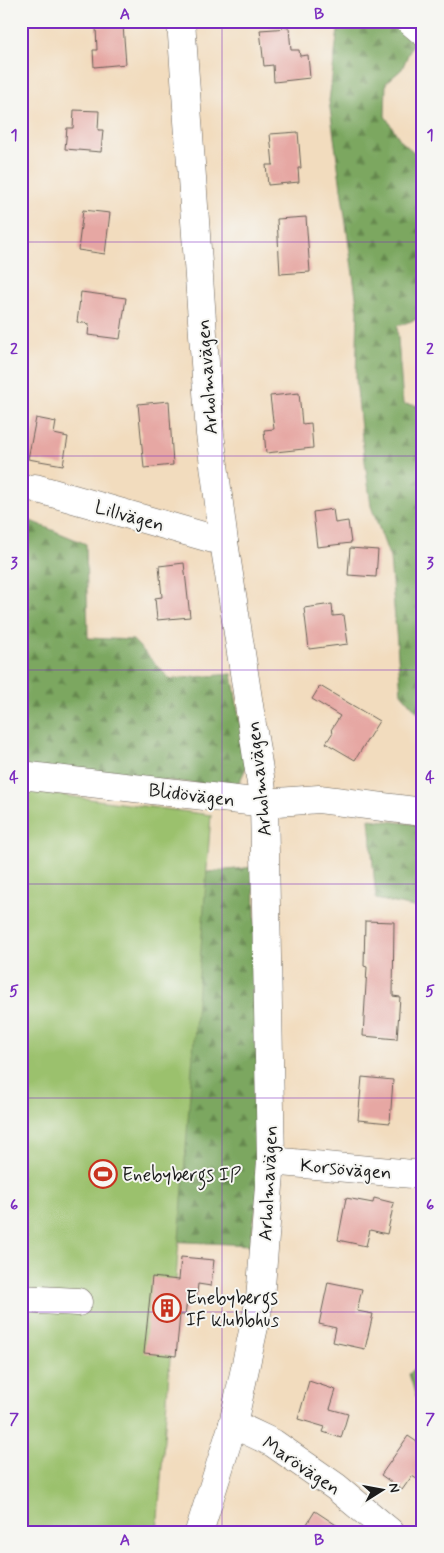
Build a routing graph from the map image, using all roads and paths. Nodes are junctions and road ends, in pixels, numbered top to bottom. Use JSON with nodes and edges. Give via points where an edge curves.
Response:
{"nodes":[{"id":1,"x":181,"y":21,"type":"edge"},
{"id":2,"x":410,"y":21,"type":"edge"},
{"id":3,"x":423,"y":32,"type":"edge"},
{"id":4,"x":35,"y":488,"type":"dead end"},
{"id":5,"x":224,"y":542,"type":"junction"},
{"id":6,"x":21,"y":775,"type":"edge"},
{"id":7,"x":264,"y":802,"type":"junction"},
{"id":8,"x":423,"y":812,"type":"edge"},
{"id":9,"x":271,"y":1161,"type":"junction"},
{"id":10,"x":422,"y":1168,"type":"edge"},
{"id":11,"x":21,"y":1299,"type":"edge"},
{"id":12,"x":78,"y":1302,"type":"dead end"},
{"id":13,"x":233,"y":1424,"type":"junction"},
{"id":14,"x":199,"y":1532,"type":"edge"},
{"id":15,"x":390,"y":1532,"type":"edge"}],
"edges":[{"from":1,"to":5,"type":"street","name":"Arholmavägen","via":[[210,434]]},
{"from":2,"to":3,"type":"street"},
{"from":4,"to":5,"type":"street","name":"Lillvägen"},
{"from":5,"to":7,"type":"street","name":"Arholmavägen"},
{"from":6,"to":7,"type":"street","name":"Blidövägen"},
{"from":7,"to":8,"type":"street","name":"Blidövägen","via":[[319,799]]},
{"from":7,"to":9,"type":"street","name":"Arholmavägen"},
{"from":9,"to":10,"type":"street","name":"Korsövägen"},
{"from":9,"to":13,"type":"street","name":"Arholmavägen","via":[[260,1299]]},
{"from":11,"to":12,"type":"street"},
{"from":13,"to":14,"type":"street","name":"Arholmavägen"},
{"from":13,"to":15,"type":"street","name":"Marövägen","via":[[273,1443],[336,1486]]}]}
